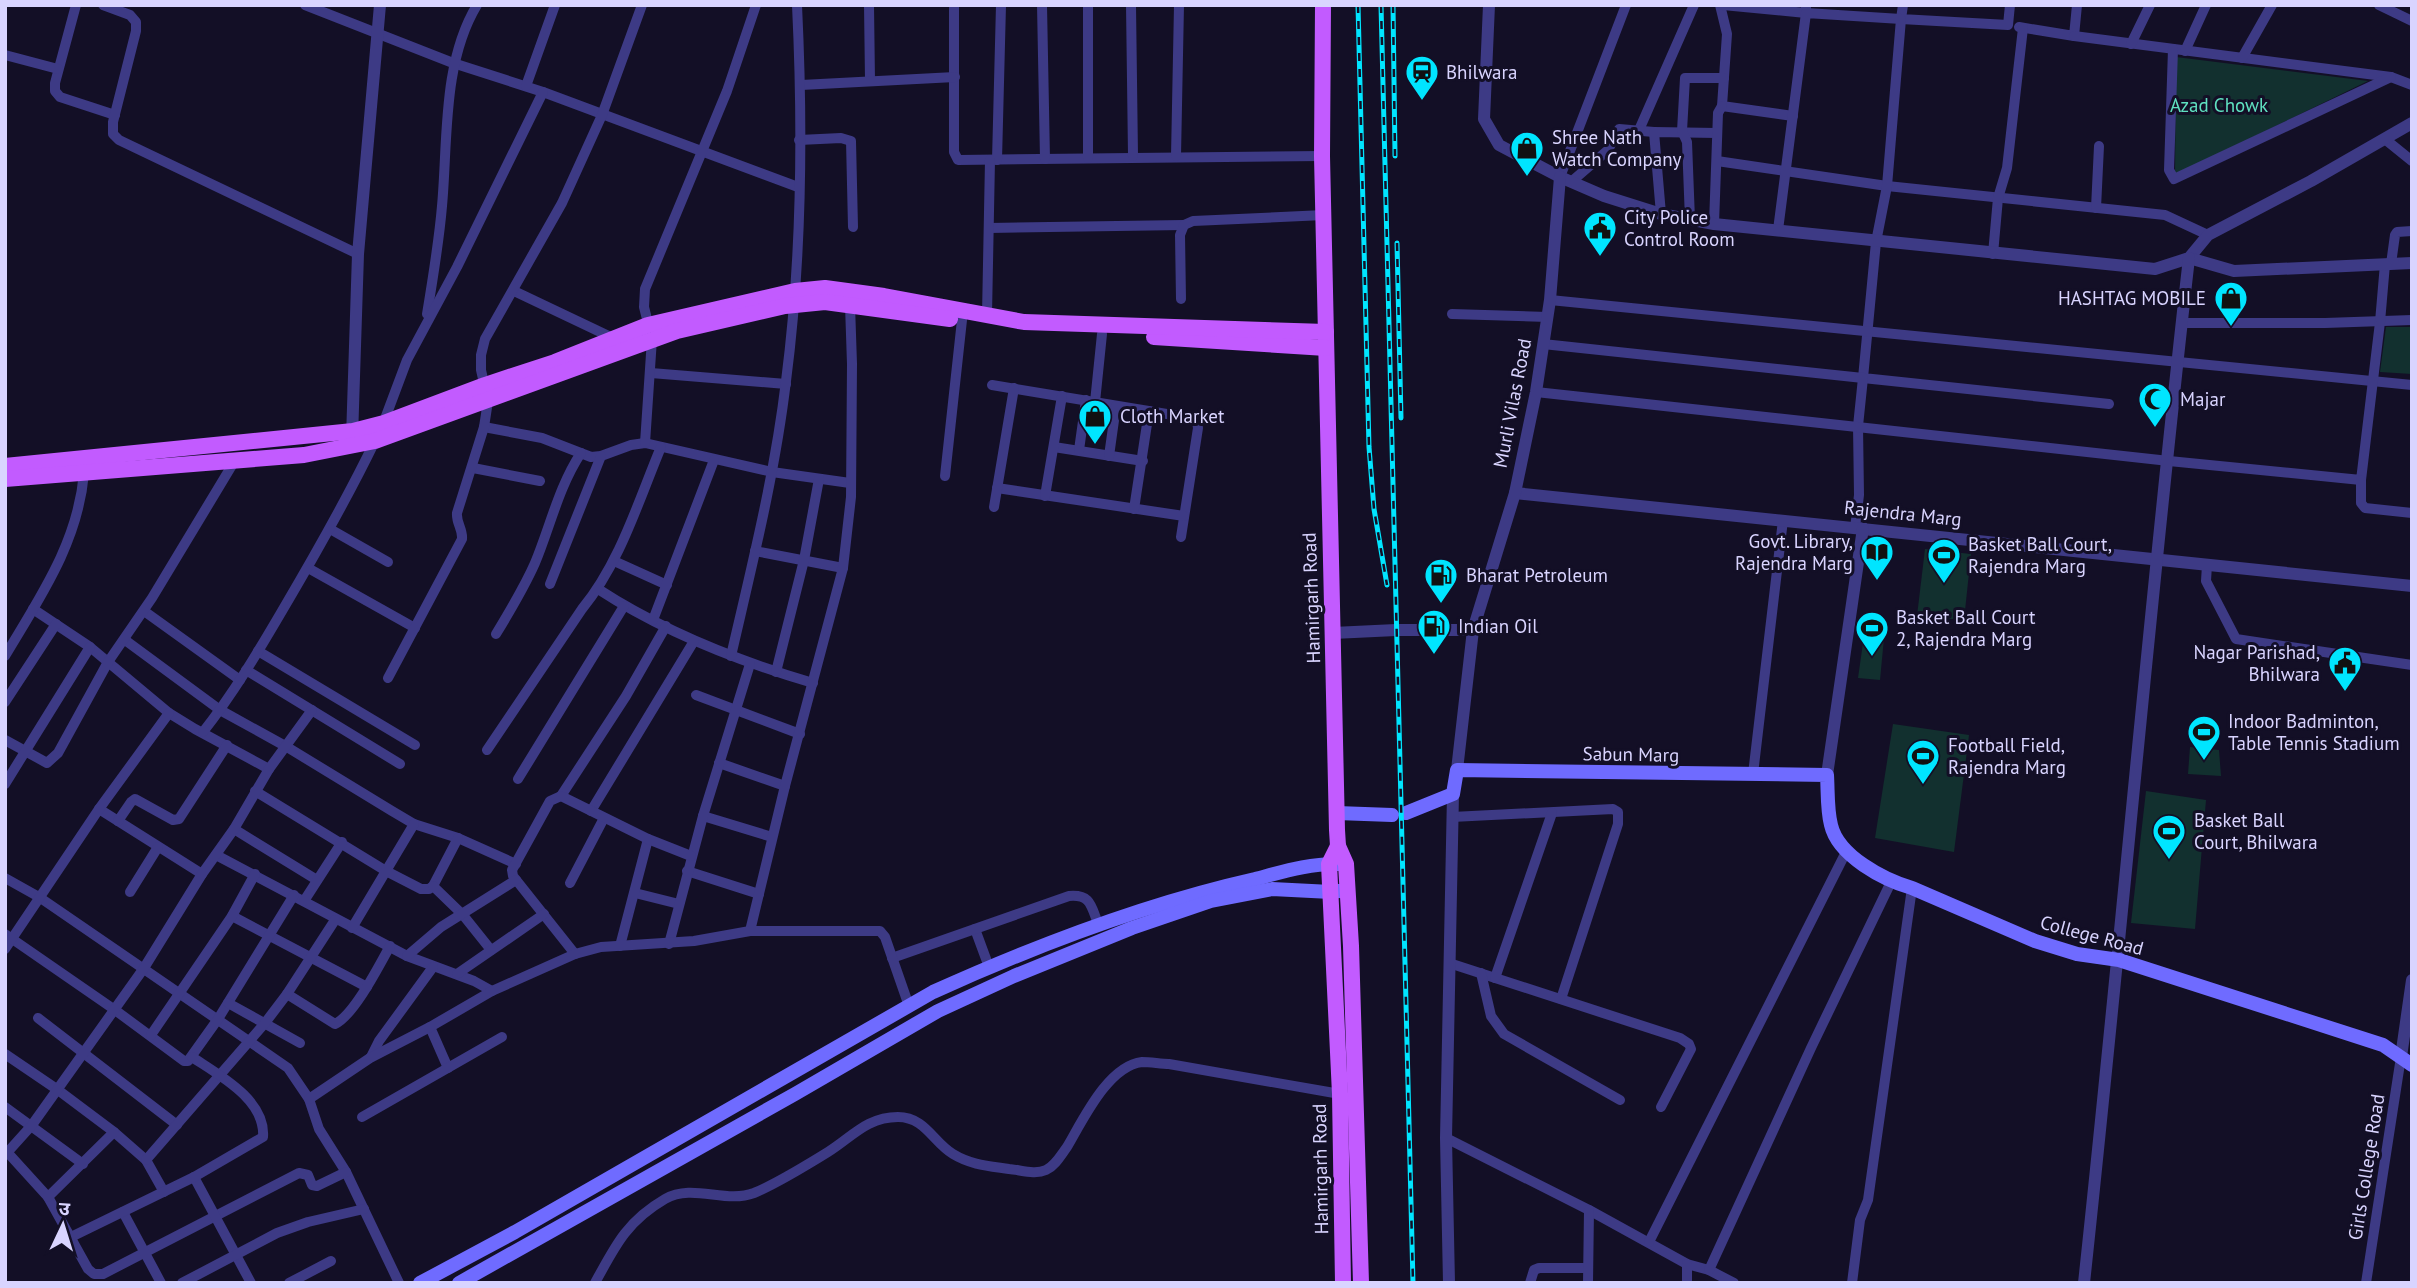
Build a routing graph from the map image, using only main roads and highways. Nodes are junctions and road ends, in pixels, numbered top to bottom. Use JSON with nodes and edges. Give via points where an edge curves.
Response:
{"nodes":[{"id":1,"x":1323,"y":5,"type":"edge"},
{"id":2,"x":795,"y":298,"type":"junction"},
{"id":3,"x":650,"y":332,"type":"junction"},
{"id":4,"x":1326,"y":340,"type":"junction"},
{"id":5,"x":486,"y":393,"type":"junction"},
{"id":6,"x":352,"y":439,"type":"junction"},
{"id":7,"x":5,"y":466,"type":"edge"},
{"id":8,"x":5,"y":479,"type":"edge"},
{"id":9,"x":1827,"y":775,"type":"joint"},
{"id":10,"x":1337,"y":813,"type":"junction"},
{"id":11,"x":1338,"y":864,"type":"junction"},
{"id":12,"x":1339,"y":891,"type":"junction"},
{"id":13,"x":2406,"y":1061,"type":"edge"},
{"id":14,"x":420,"y":1283,"type":"edge"},
{"id":15,"x":459,"y":1283,"type":"edge"},
{"id":16,"x":1343,"y":1283,"type":"edge"},
{"id":17,"x":1361,"y":1283,"type":"edge"}],
"edges":[{"from":1,"to":4,"type":"main road","name":"Hamirgarh Road"},
{"from":2,"to":3,"type":"main road","via":[[677,331]]},
{"from":2,"to":4,"type":"main road","via":[[1024,328]]},
{"from":2,"to":4,"type":"main road","via":[[825,289],[1024,322]]},
{"from":3,"to":5,"type":"main road","via":[[615,339]]},
{"from":3,"to":5,"type":"main road","via":[[631,348]]},
{"from":4,"to":10,"type":"main road","name":"Hamirgarh Road"},
{"from":5,"to":6,"type":"main road","via":[[384,424]]},
{"from":5,"to":6,"type":"main road","via":[[375,441]]},
{"from":6,"to":7,"type":"main road"},
{"from":6,"to":8,"type":"main road","via":[[304,455]]},
{"from":9,"to":10,"type":"main road","name":"Sabun Marg","via":[[1457,770],[1453,793],[1399,814]]},
{"from":9,"to":13,"type":"main road","name":"College Road","via":[[1831,827],[1846,852],[1891,882],[2035,941],[2119,960],[2383,1045]]},
{"from":10,"to":11,"type":"main road","name":"Hamirgarh Road"},
{"from":11,"to":12,"type":"main road","name":"Hamirgarh Road"},
{"from":11,"to":14,"type":"main road","via":[[1162,903],[933,992]]},
{"from":12,"to":15,"type":"main road","via":[[1272,889],[1211,901],[1014,976],[938,1011]]},
{"from":12,"to":16,"type":"main road","name":"Hamirgarh Road"},
{"from":12,"to":17,"type":"main road","name":"Hamirgarh Road","via":[[1355,1065]]}]}
